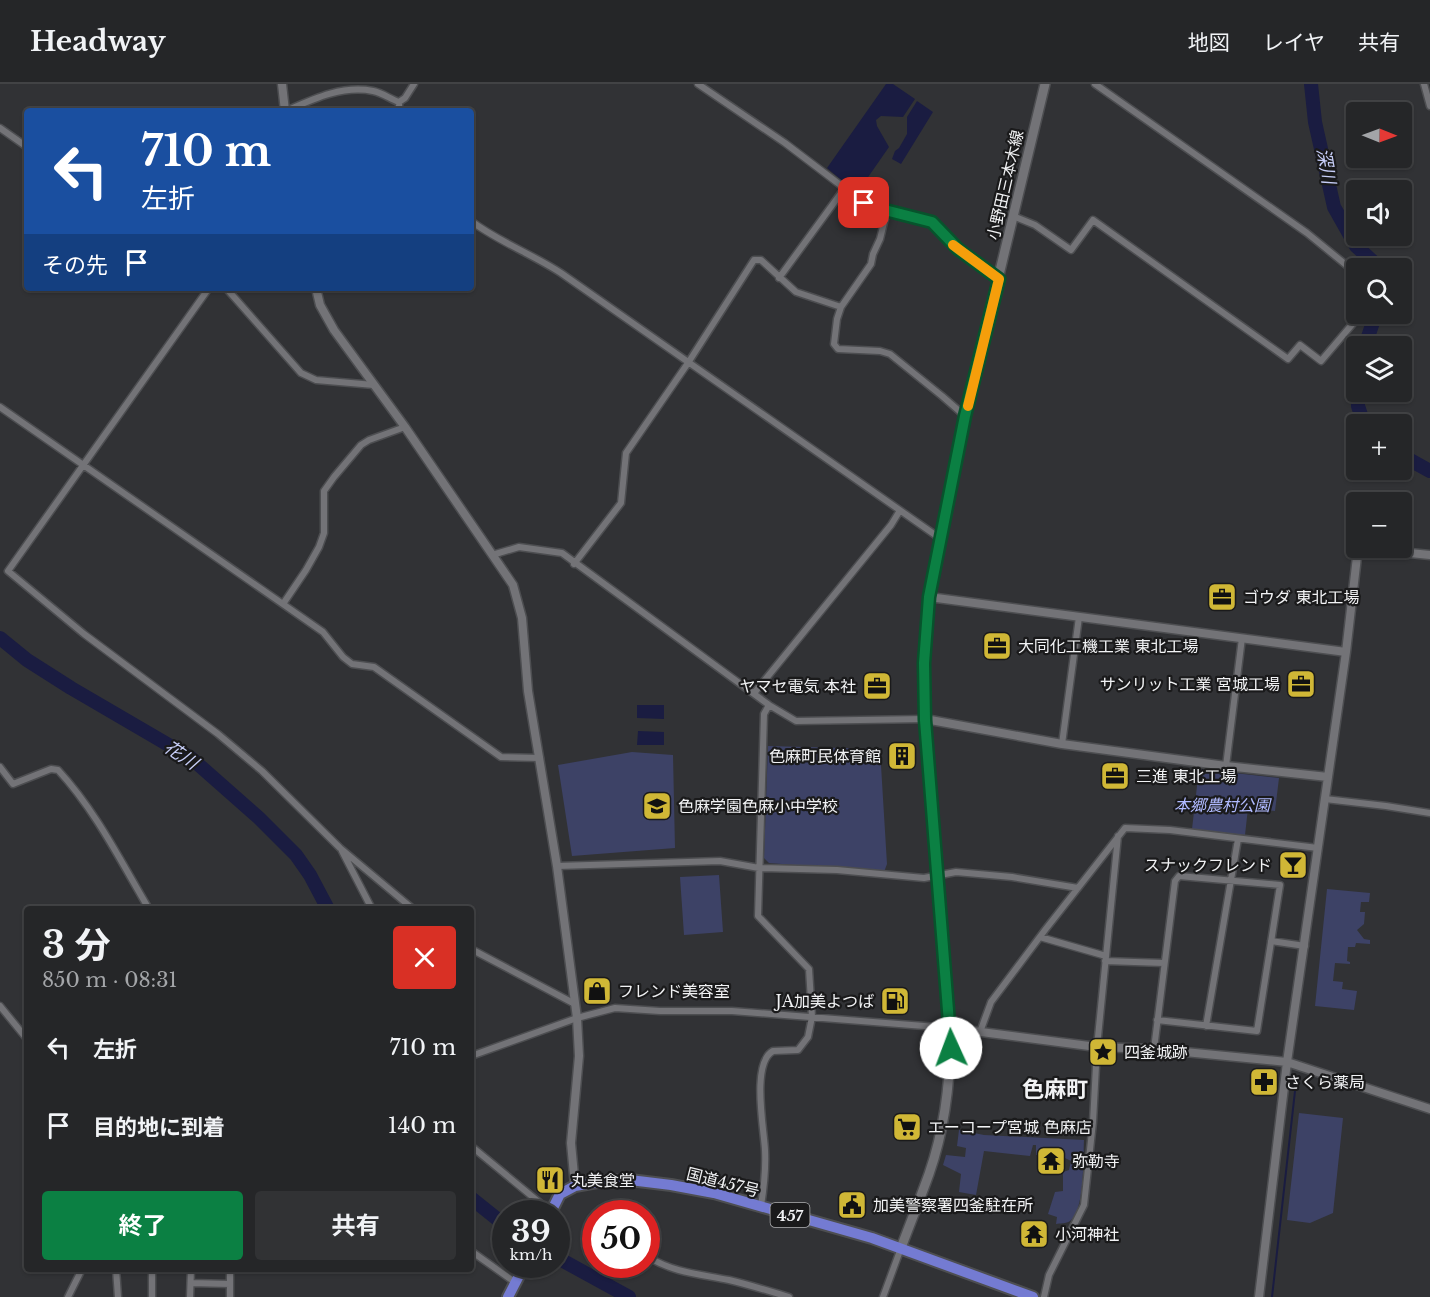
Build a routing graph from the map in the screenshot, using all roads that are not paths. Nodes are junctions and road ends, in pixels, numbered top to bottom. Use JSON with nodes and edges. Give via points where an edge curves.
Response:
{"nodes":[{"id":1,"x":282,"y":84,"type":"edge"},
{"id":2,"x":414,"y":84,"type":"edge"},
{"id":3,"x":698,"y":84,"type":"edge"},
{"id":4,"x":1045,"y":84,"type":"edge"},
{"id":5,"x":1095,"y":84,"type":"edge"},
{"id":6,"x":1424,"y":84,"type":"edge"},
{"id":7,"x":399,"y":102,"type":"junction"},
{"id":8,"x":1430,"y":106,"type":"edge"},
{"id":9,"x":285,"y":108,"type":"edge"},
{"id":10,"x":292,"y":108,"type":"edge"},
{"id":11,"x":399,"y":108,"type":"edge"},
{"id":12,"x":0,"y":128,"type":"edge"},
{"id":13,"x":24,"y":145,"type":"edge"},
{"id":14,"x":844,"y":189,"type":"junction"},
{"id":15,"x":886,"y":210,"type":"junction"},
{"id":16,"x":1013,"y":216,"type":"junction"},
{"id":17,"x":474,"y":223,"type":"edge"},
{"id":18,"x":1346,"y":265,"type":"edge"},
{"id":19,"x":779,"y":278,"type":"junction"},
{"id":20,"x":999,"y":279,"type":"junction"},
{"id":21,"x":207,"y":291,"type":"edge"},
{"id":22,"x":229,"y":291,"type":"edge"},
{"id":23,"x":317,"y":291,"type":"edge"},
{"id":24,"x":841,"y":307,"type":"junction"},
{"id":25,"x":1352,"y":324,"type":"edge"},
{"id":26,"x":688,"y":363,"type":"junction"},
{"id":27,"x":374,"y":385,"type":"junction"},
{"id":28,"x":0,"y":407,"type":"edge"},
{"id":29,"x":965,"y":416,"type":"junction"},
{"id":30,"x":405,"y":427,"type":"junction"},
{"id":31,"x":84,"y":465,"type":"junction"},
{"id":32,"x":899,"y":512,"type":"junction"},
{"id":33,"x":941,"y":540,"type":"junction"},
{"id":34,"x":1412,"y":553,"type":"edge"},
{"id":35,"x":492,"y":555,"type":"junction"},
{"id":36,"x":1430,"y":555,"type":"edge"},
{"id":37,"x":1359,"y":558,"type":"edge"},
{"id":38,"x":574,"y":564,"type":"junction"},
{"id":39,"x":929,"y":597,"type":"junction"},
{"id":40,"x":283,"y":604,"type":"junction"},
{"id":41,"x":1079,"y":617,"type":"junction"},
{"id":42,"x":1242,"y":638,"type":"junction"},
{"id":43,"x":1346,"y":652,"type":"junction"},
{"id":44,"x":755,"y":692,"type":"junction"},
{"id":45,"x":770,"y":705,"type":"junction"},
{"id":46,"x":925,"y":720,"type":"junction"},
{"id":47,"x":1062,"y":744,"type":"junction"},
{"id":48,"x":540,"y":758,"type":"junction"},
{"id":49,"x":1226,"y":766,"type":"junction"},
{"id":50,"x":0,"y":767,"type":"edge"},
{"id":51,"x":1328,"y":777,"type":"junction"},
{"id":52,"x":1325,"y":800,"type":"junction"},
{"id":53,"x":1430,"y":813,"type":"edge"},
{"id":54,"x":1118,"y":836,"type":"junction"},
{"id":55,"x":1238,"y":839,"type":"junction"},
{"id":56,"x":340,"y":848,"type":"junction"},
{"id":57,"x":1318,"y":848,"type":"junction"},
{"id":58,"x":557,"y":866,"type":"junction"},
{"id":59,"x":759,"y":868,"type":"junction"},
{"id":60,"x":938,"y":875,"type":"junction"},
{"id":61,"x":1231,"y":880,"type":"junction"},
{"id":62,"x":1078,"y":888,"type":"junction"},
{"id":63,"x":147,"y":906,"type":"edge"},
{"id":64,"x":370,"y":906,"type":"edge"},
{"id":65,"x":409,"y":906,"type":"edge"},
{"id":66,"x":1040,"y":937,"type":"junction"},
{"id":67,"x":1271,"y":941,"type":"junction"},
{"id":68,"x":1305,"y":946,"type":"junction"},
{"id":69,"x":474,"y":951,"type":"edge"},
{"id":70,"x":1106,"y":958,"type":"junction"},
{"id":71,"x":1164,"y":963,"type":"junction"},
{"id":72,"x":575,"y":1004,"type":"junction"},
{"id":73,"x":0,"y":1006,"type":"edge"},
{"id":74,"x":812,"y":1017,"type":"junction"},
{"id":75,"x":577,"y":1018,"type":"junction"},
{"id":76,"x":1157,"y":1020,"type":"junction"},
{"id":77,"x":1206,"y":1026,"type":"junction"},
{"id":78,"x":950,"y":1028,"type":"junction"},
{"id":79,"x":980,"y":1032,"type":"junction"},
{"id":80,"x":24,"y":1035,"type":"edge"},
{"id":81,"x":1097,"y":1047,"type":"junction"},
{"id":82,"x":1154,"y":1048,"type":"junction"},
{"id":83,"x":474,"y":1055,"type":"edge"},
{"id":84,"x":1287,"y":1062,"type":"junction"},
{"id":85,"x":1430,"y":1109,"type":"edge"},
{"id":86,"x":474,"y":1149,"type":"edge"},
{"id":87,"x":575,"y":1186,"type":"junction"},
{"id":88,"x":535,"y":1200,"type":"edge"},
{"id":89,"x":557,"y":1200,"type":"edge"},
{"id":90,"x":761,"y":1206,"type":"junction"},
{"id":91,"x":901,"y":1248,"type":"junction"},
{"id":92,"x":474,"y":1253,"type":"edge"},
{"id":93,"x":660,"y":1264,"type":"edge"},
{"id":94,"x":80,"y":1272,"type":"edge"},
{"id":95,"x":116,"y":1272,"type":"edge"},
{"id":96,"x":152,"y":1272,"type":"edge"},
{"id":97,"x":191,"y":1272,"type":"edge"},
{"id":98,"x":230,"y":1272,"type":"edge"},
{"id":99,"x":518,"y":1278,"type":"edge"},
{"id":100,"x":191,"y":1283,"type":"junction"},
{"id":101,"x":516,"y":1283,"type":"junction"},
{"id":102,"x":230,"y":1284,"type":"junction"},
{"id":103,"x":68,"y":1297,"type":"edge"},
{"id":104,"x":118,"y":1297,"type":"edge"},
{"id":105,"x":152,"y":1297,"type":"edge"},
{"id":106,"x":190,"y":1297,"type":"edge"},
{"id":107,"x":230,"y":1297,"type":"edge"},
{"id":108,"x":509,"y":1297,"type":"edge"},
{"id":109,"x":789,"y":1297,"type":"edge"},
{"id":110,"x":883,"y":1297,"type":"edge"},
{"id":111,"x":1033,"y":1297,"type":"edge"},
{"id":112,"x":1044,"y":1297,"type":"edge"},
{"id":113,"x":1259,"y":1297,"type":"edge"}],
"edges":[{"from":1,"to":9,"type":"street"},
{"from":2,"to":7,"type":"street"},
{"from":3,"to":14,"type":"street"},
{"from":4,"to":16,"type":"main road","name":"小野田三本木線"},
{"from":5,"to":18,"type":"street"},
{"from":6,"to":8,"type":"street"},
{"from":7,"to":10,"type":"street","via":[[373,91],[350,90]]},
{"from":7,"to":11,"type":"street"},
{"from":12,"to":13,"type":"street"},
{"from":14,"to":15,"type":"street","via":[[873,207]]},
{"from":14,"to":19,"type":"street"},
{"from":15,"to":20,"type":"street","via":[[932,222],[958,249]]},
{"from":15,"to":24,"type":"street","via":[[871,264]]},
{"from":16,"to":20,"type":"main road","name":"小野田三本木線"},
{"from":16,"to":25,"type":"street","via":[[1035,225],[1071,250],[1093,220],[1288,359],[1300,345],[1320,361]]},
{"from":17,"to":26,"type":"street","via":[[540,259]]},
{"from":19,"to":24,"type":"street","via":[[796,292]]},
{"from":19,"to":26,"type":"street","via":[[761,260],[754,260]]},
{"from":20,"to":29,"type":"main road","name":"小野田三本木線"},
{"from":21,"to":31,"type":"street"},
{"from":22,"to":27,"type":"street","via":[[301,373],[316,380]]},
{"from":23,"to":27,"type":"street","via":[[334,330]]},
{"from":24,"to":29,"type":"street","via":[[834,344],[838,350],[890,354]]},
{"from":26,"to":32,"type":"street"},
{"from":26,"to":38,"type":"street","via":[[626,453],[621,503]]},
{"from":27,"to":30,"type":"street"},
{"from":28,"to":31,"type":"street"},
{"from":29,"to":33,"type":"main road","name":"小野田三本木線"},
{"from":30,"to":35,"type":"street"},
{"from":30,"to":40,"type":"street","via":[[361,445],[324,491],[325,524],[319,547]]},
{"from":31,"to":40,"type":"street"},
{"from":31,"to":56,"type":"street","via":[[8,571],[75,627],[218,734],[262,771]]},
{"from":32,"to":33,"type":"street"},
{"from":32,"to":44,"type":"street"},
{"from":33,"to":39,"type":"main road","name":"小野田三本木線"},
{"from":34,"to":36,"type":"street"},
{"from":35,"to":38,"type":"street","via":[[525,547],[557,552]]},
{"from":35,"to":48,"type":"street","via":[[513,585],[522,618],[528,691]]},
{"from":37,"to":43,"type":"street"},
{"from":38,"to":44,"type":"street"},
{"from":39,"to":41,"type":"street"},
{"from":39,"to":46,"type":"main road","name":"小野田三本木線"},
{"from":40,"to":48,"type":"street","via":[[323,632],[352,664],[374,667],[501,757]]},
{"from":41,"to":42,"type":"street"},
{"from":41,"to":47,"type":"street"},
{"from":42,"to":43,"type":"street"},
{"from":42,"to":49,"type":"street"},
{"from":43,"to":51,"type":"street"},
{"from":44,"to":45,"type":"street"},
{"from":45,"to":46,"type":"street","via":[[796,721]]},
{"from":45,"to":59,"type":"street","via":[[764,714]]},
{"from":46,"to":47,"type":"street"},
{"from":46,"to":60,"type":"main road","name":"小野田三本木線"},
{"from":47,"to":49,"type":"street"},
{"from":48,"to":58,"type":"street"},
{"from":49,"to":51,"type":"street"},
{"from":50,"to":63,"type":"street","via":[[13,784],[51,769],[58,770],[101,827]]},
{"from":51,"to":52,"type":"street"},
{"from":52,"to":53,"type":"street"},
{"from":52,"to":57,"type":"street"},
{"from":54,"to":55,"type":"street","via":[[1125,828]]},
{"from":54,"to":62,"type":"street"},
{"from":54,"to":70,"type":"street"},
{"from":55,"to":57,"type":"street"},
{"from":55,"to":61,"type":"street"},
{"from":56,"to":64,"type":"street"},
{"from":56,"to":65,"type":"street"},
{"from":57,"to":68,"type":"street"},
{"from":58,"to":59,"type":"street","via":[[720,861]]},
{"from":58,"to":72,"type":"street"},
{"from":59,"to":60,"type":"street","via":[[924,878]]},
{"from":59,"to":74,"type":"street","via":[[758,916],[809,969]]},
{"from":60,"to":62,"type":"street","via":[[993,874]]},
{"from":60,"to":78,"type":"main road","name":"小野田三本木線"},
{"from":61,"to":67,"type":"street","via":[[1280,885]]},
{"from":61,"to":71,"type":"street","via":[[1179,876],[1175,881]]},
{"from":61,"to":77,"type":"street"},
{"from":62,"to":66,"type":"street"},
{"from":66,"to":70,"type":"street"},
{"from":66,"to":79,"type":"street","via":[[991,1002]]},
{"from":67,"to":68,"type":"street"},
{"from":67,"to":77,"type":"street","via":[[1257,1031]]},
{"from":68,"to":84,"type":"street"},
{"from":69,"to":72,"type":"street"},
{"from":70,"to":71,"type":"street"},
{"from":70,"to":81,"type":"street"},
{"from":71,"to":76,"type":"street"},
{"from":72,"to":75,"type":"street"},
{"from":73,"to":80,"type":"street"},
{"from":74,"to":75,"type":"street","via":[[615,1008]]},
{"from":74,"to":78,"type":"street"},
{"from":74,"to":90,"type":"street","via":[[808,1037],[798,1050],[773,1050],[765,1057],[761,1110],[765,1178]]},
{"from":75,"to":83,"type":"street"},
{"from":75,"to":87,"type":"street","via":[[579,1056],[571,1143]]},
{"from":76,"to":77,"type":"street"},
{"from":76,"to":82,"type":"street"},
{"from":78,"to":79,"type":"street"},
{"from":78,"to":91,"type":"main road","name":"小野田三本木線","via":[[951,1067],[944,1113],[929,1173]]},
{"from":79,"to":81,"type":"street"},
{"from":81,"to":82,"type":"street"},
{"from":81,"to":112,"type":"street","via":[[1084,1205],[1049,1275]]},
{"from":82,"to":84,"type":"street"},
{"from":84,"to":85,"type":"street"},
{"from":84,"to":113,"type":"street"},
{"from":86,"to":88,"type":"street"},
{"from":87,"to":89,"type":"highway"},
{"from":87,"to":90,"type":"highway","name":"国道457号","number":"457","via":[[603,1181],[651,1183],[714,1193]]},
{"from":90,"to":91,"type":"highway","name":"国道457号","number":"457"},
{"from":91,"to":110,"type":"street"},
{"from":91,"to":111,"type":"highway","name":"国道457号","number":"457"},
{"from":92,"to":101,"type":"street"},
{"from":93,"to":109,"type":"street"},
{"from":94,"to":103,"type":"street"},
{"from":95,"to":104,"type":"street"},
{"from":96,"to":105,"type":"street"},
{"from":97,"to":100,"type":"street"},
{"from":98,"to":102,"type":"street"},
{"from":99,"to":101,"type":"highway"},
{"from":100,"to":102,"type":"street"},
{"from":100,"to":106,"type":"street"},
{"from":101,"to":108,"type":"highway"},
{"from":102,"to":107,"type":"street"}]}
